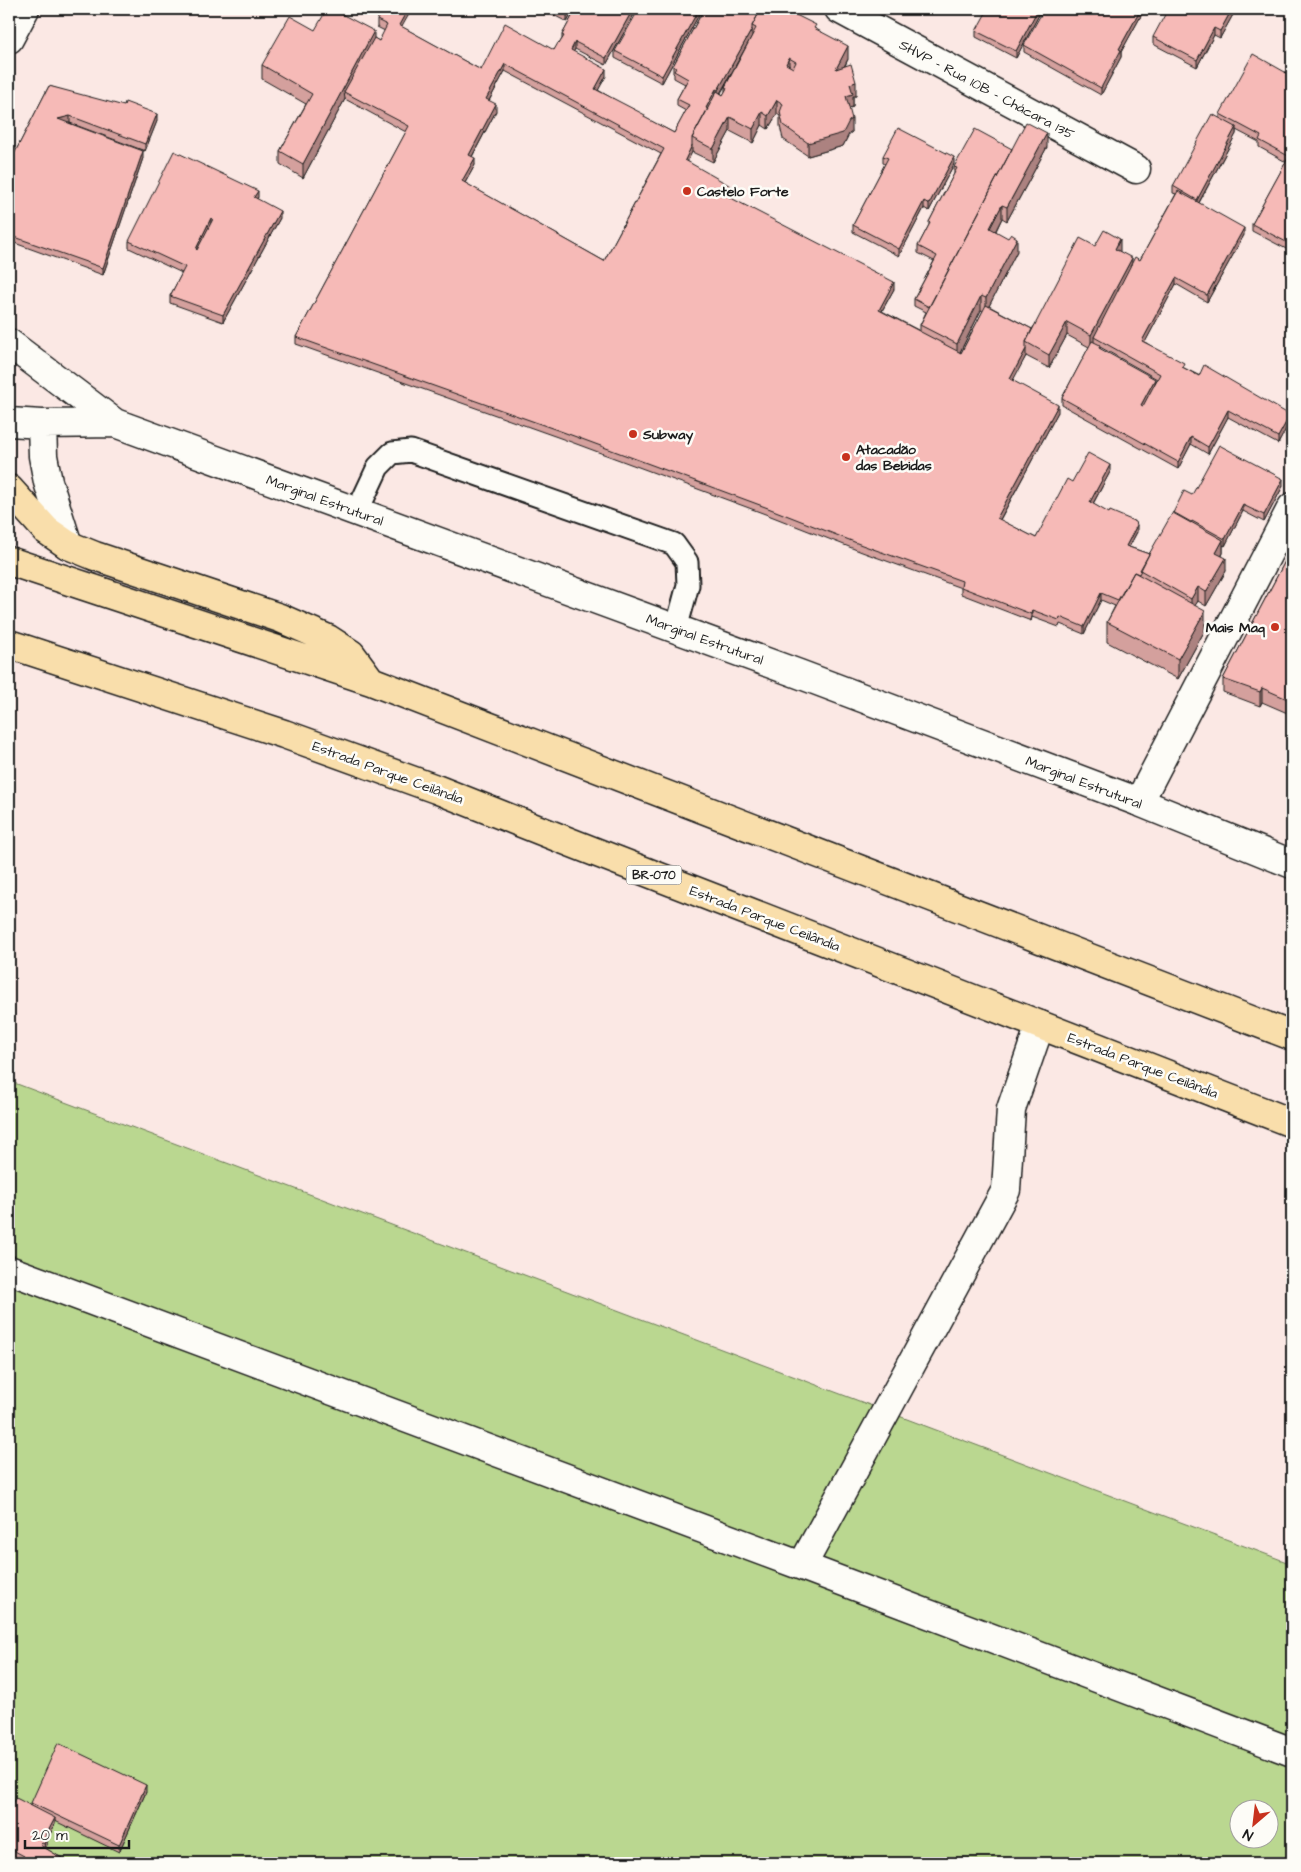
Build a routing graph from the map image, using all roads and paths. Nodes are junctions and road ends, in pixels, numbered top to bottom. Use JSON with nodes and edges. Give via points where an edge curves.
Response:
{"nodes":[{"id":1,"x":25,"y":9,"type":"edge"},
{"id":2,"x":838,"y":9,"type":"edge"},
{"id":3,"x":9,"y":40,"type":"edge"},
{"id":4,"x":1136,"y":169,"type":"dead end"},
{"id":5,"x":9,"y":343,"type":"edge"},
{"id":6,"x":9,"y":422,"type":"edge"},
{"id":7,"x":115,"y":423,"type":"junction"},
{"id":8,"x":42,"y":424,"type":"junction"},
{"id":9,"x":9,"y":489,"type":"edge"},
{"id":10,"x":1292,"y":507,"type":"edge"},
{"id":11,"x":357,"y":512,"type":"junction"},
{"id":12,"x":68,"y":545,"type":"junction"},
{"id":13,"x":9,"y":561,"type":"edge"},
{"id":14,"x":676,"y":629,"type":"junction"},
{"id":15,"x":9,"y":644,"type":"edge"},
{"id":16,"x":371,"y":681,"type":"junction"},
{"id":17,"x":1139,"y":802,"type":"junction"},
{"id":18,"x":1292,"y":864,"type":"edge"},
{"id":19,"x":1040,"y":1025,"type":"junction"},
{"id":20,"x":1292,"y":1036,"type":"edge"},
{"id":21,"x":1292,"y":1124,"type":"edge"},
{"id":22,"x":9,"y":1270,"type":"edge"},
{"id":23,"x":802,"y":1566,"type":"junction"},
{"id":24,"x":1292,"y":1752,"type":"edge"}],
"edges":[{"from":1,"to":3,"type":"street"},
{"from":2,"to":4,"type":"street","name":"SHVP - Rua 10B - Chácara 135"},
{"from":5,"to":7,"type":"street","name":"Marginal Estrutural"},
{"from":6,"to":8,"type":"street","name":"Marginal Estrutural"},
{"from":7,"to":8,"type":"street","name":"Marginal Estrutural"},
{"from":7,"to":11,"type":"street","name":"Marginal Estrutural"},
{"from":8,"to":12,"type":"street","via":[[48,482]]},
{"from":9,"to":12,"type":"highway","via":[[46,530]]},
{"from":10,"to":17,"type":"street"},
{"from":11,"to":14,"type":"street","name":"Marginal Estrutural"},
{"from":11,"to":14,"type":"lane","via":[[378,467],[392,453],[411,451],[674,544],[687,562],[688,585]]},
{"from":12,"to":16,"type":"highway","via":[[306,629],[351,654]]},
{"from":13,"to":16,"type":"highway"},
{"from":14,"to":17,"type":"street","name":"Marginal Estrutural"},
{"from":15,"to":19,"type":"highway","name":"Estrada Parque Ceilândia","number":"BR-070","via":[[284,734],[436,788]]},
{"from":16,"to":20,"type":"highway"},
{"from":17,"to":18,"type":"street","name":"Marginal Estrutural"},
{"from":19,"to":21,"type":"highway","name":"Estrada Parque Ceilândia","number":"BR-070"},
{"from":19,"to":23,"type":"street","via":[[1011,1109],[1006,1190]]},
{"from":22,"to":23,"type":"street"},
{"from":23,"to":24,"type":"street"}]}
